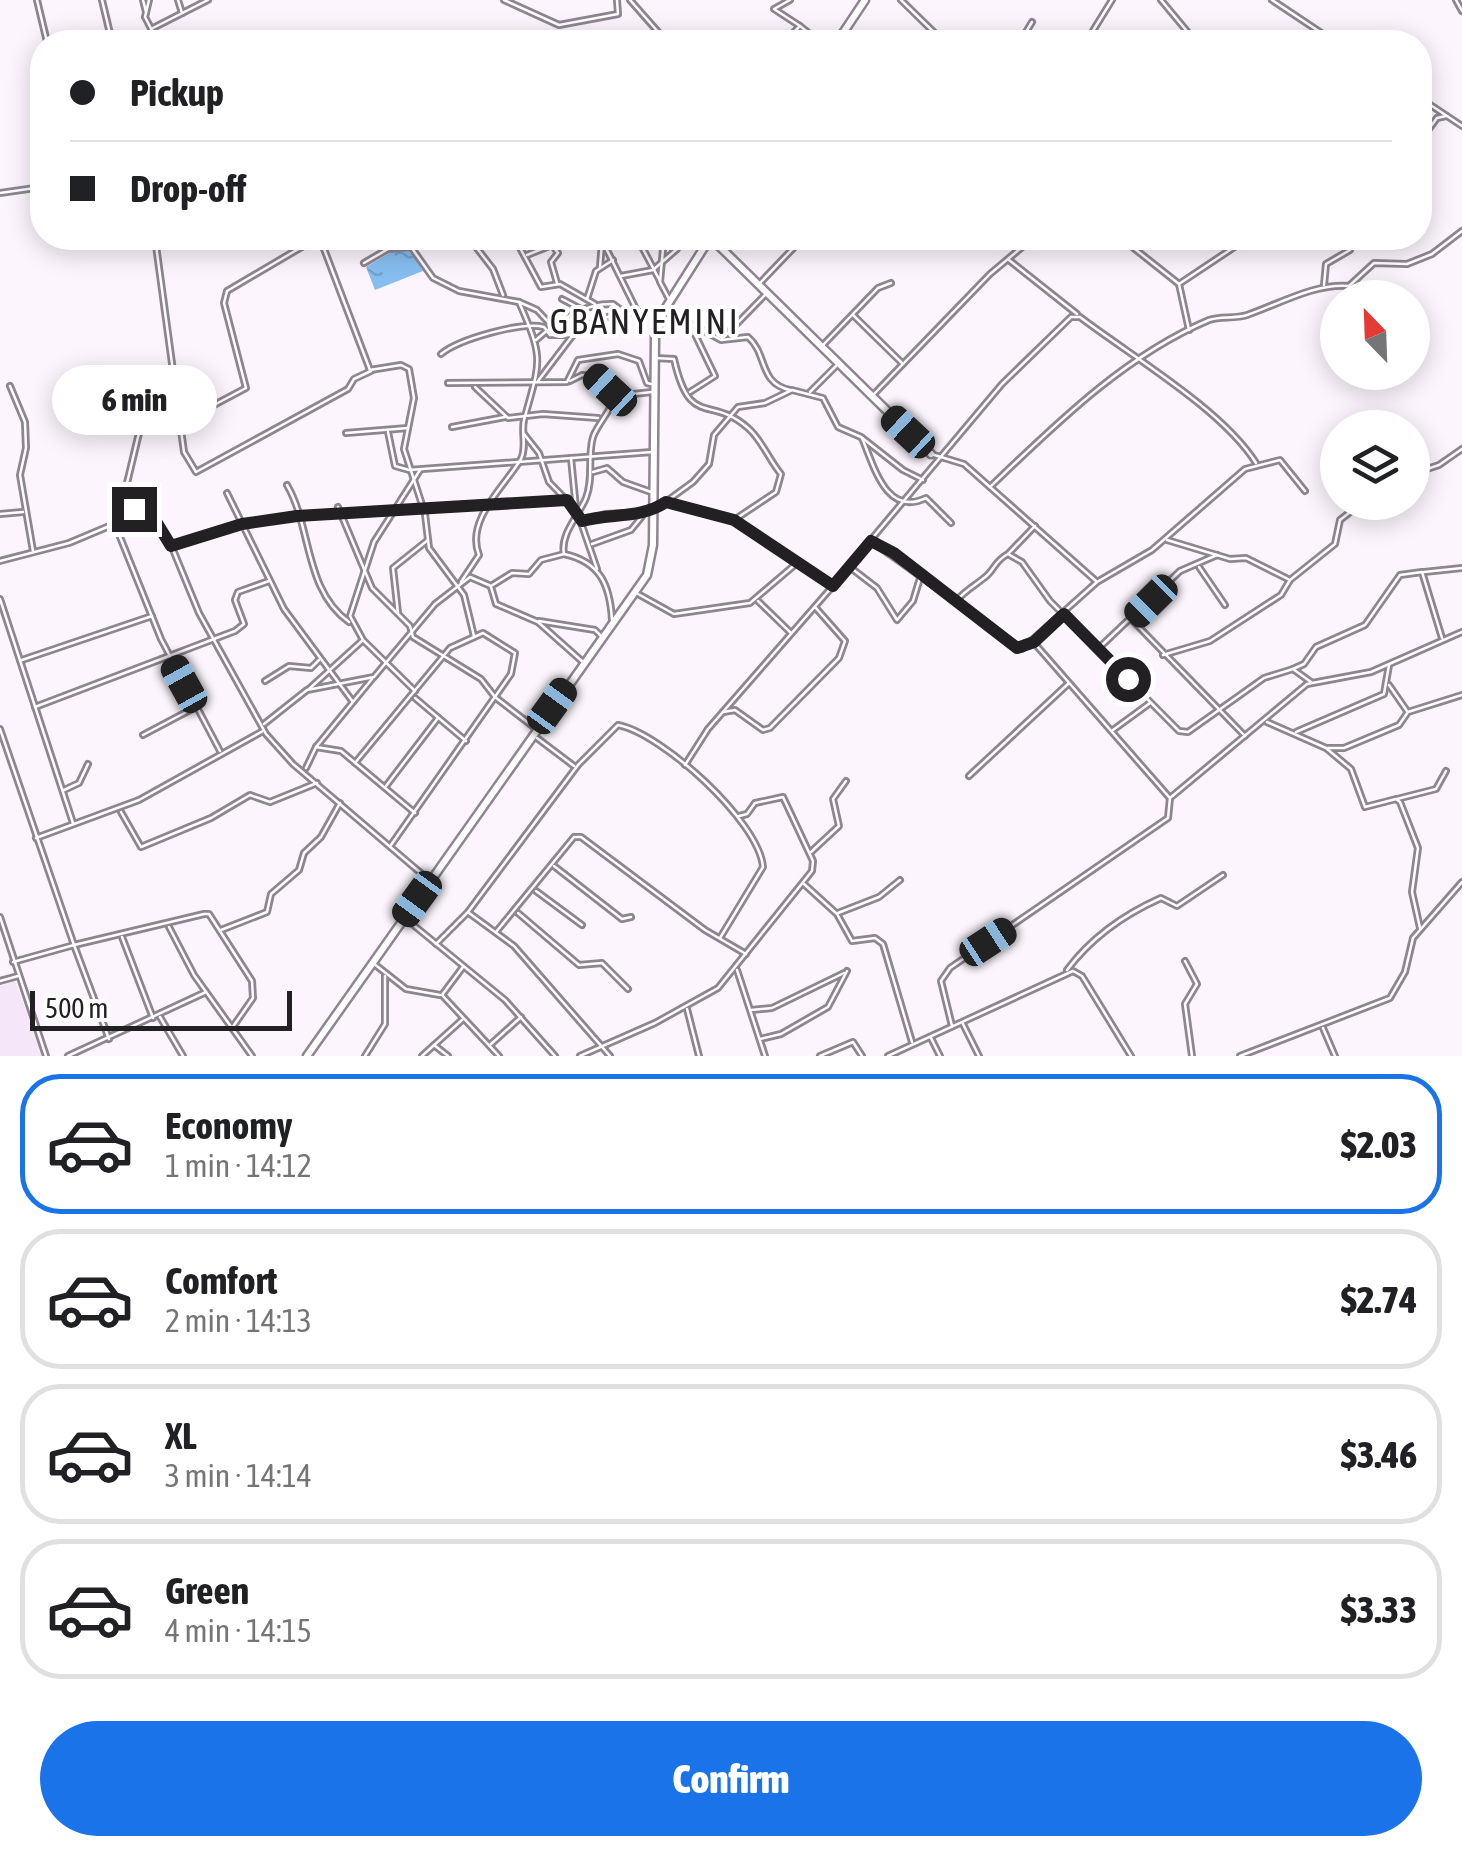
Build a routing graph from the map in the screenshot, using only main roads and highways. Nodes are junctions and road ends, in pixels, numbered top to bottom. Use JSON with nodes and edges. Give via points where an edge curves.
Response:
{"nodes":[{"id":1,"x":865,"y":0,"type":"edge"},
{"id":2,"x":845,"y":30,"type":"edge"},
{"id":3,"x":703,"y":250,"type":"edge"},
{"id":4,"x":723,"y":250,"type":"edge"},
{"id":5,"x":931,"y":454,"type":"road end"},
{"id":6,"x":307,"y":1056,"type":"edge"}],
"edges":[{"from":1,"to":2,"type":"main road"},
{"from":3,"to":6,"type":"main road","via":[[664,310],[653,358],[651,562],[636,593]]},
{"from":4,"to":5,"type":"main road"}]}
